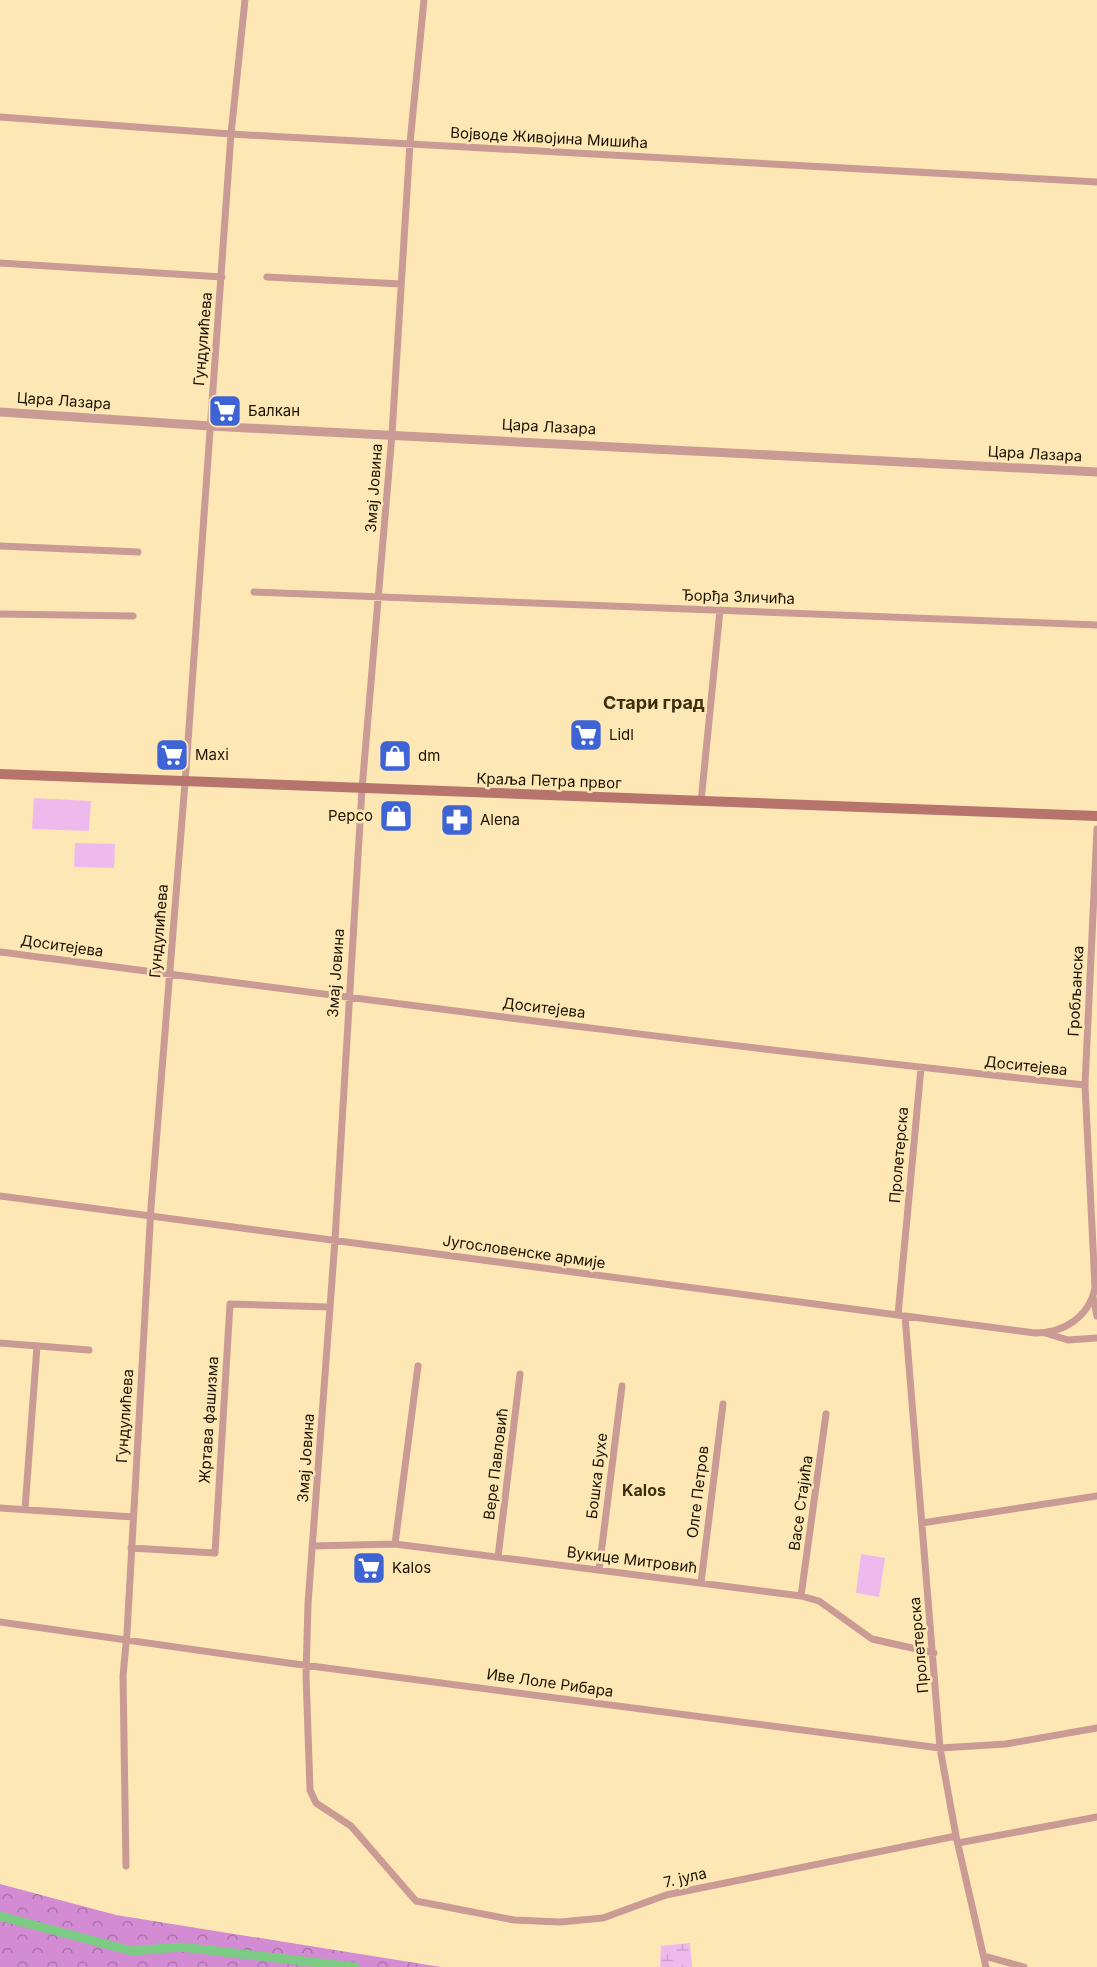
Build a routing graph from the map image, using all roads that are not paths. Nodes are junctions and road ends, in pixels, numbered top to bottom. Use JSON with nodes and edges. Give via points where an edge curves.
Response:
{"nodes":[{"id":1,"x":245,"y":0,"type":"edge"},
{"id":2,"x":424,"y":0,"type":"edge"},
{"id":3,"x":0,"y":117,"type":"edge"},
{"id":4,"x":231,"y":134,"type":"junction"},
{"id":5,"x":410,"y":143,"type":"junction"},
{"id":6,"x":1097,"y":182,"type":"edge"},
{"id":7,"x":0,"y":263,"type":"edge"},
{"id":8,"x":222,"y":277,"type":"junction"},
{"id":9,"x":267,"y":277,"type":"dead end"},
{"id":10,"x":401,"y":284,"type":"junction"},
{"id":11,"x":0,"y":412,"type":"edge"},
{"id":12,"x":210,"y":426,"type":"junction"},
{"id":13,"x":392,"y":434,"type":"junction"},
{"id":14,"x":1097,"y":472,"type":"edge"},
{"id":15,"x":0,"y":546,"type":"edge"},
{"id":16,"x":138,"y":552,"type":"dead end"},
{"id":17,"x":254,"y":592,"type":"dead end"},
{"id":18,"x":379,"y":598,"type":"junction"},
{"id":19,"x":720,"y":610,"type":"junction"},
{"id":20,"x":0,"y":614,"type":"edge"},
{"id":21,"x":133,"y":616,"type":"dead end"},
{"id":22,"x":1097,"y":625,"type":"edge"},
{"id":23,"x":0,"y":774,"type":"edge"},
{"id":24,"x":185,"y":781,"type":"junction"},
{"id":25,"x":362,"y":789,"type":"junction"},
{"id":26,"x":702,"y":802,"type":"junction"},
{"id":27,"x":1097,"y":816,"type":"edge"},
{"id":28,"x":1097,"y":830,"type":"edge"},
{"id":29,"x":0,"y":952,"type":"edge"},
{"id":30,"x":169,"y":975,"type":"junction"},
{"id":31,"x":348,"y":998,"type":"junction"},
{"id":32,"x":921,"y":1068,"type":"junction"},
{"id":33,"x":1085,"y":1085,"type":"junction"},
{"id":34,"x":0,"y":1196,"type":"edge"},
{"id":35,"x":151,"y":1217,"type":"junction"},
{"id":36,"x":335,"y":1240,"type":"junction"},
{"id":37,"x":1093,"y":1297,"type":"junction"},
{"id":38,"x":329,"y":1307,"type":"junction"},
{"id":39,"x":901,"y":1316,"type":"junction"},
{"id":40,"x":1097,"y":1316,"type":"edge"},
{"id":41,"x":1045,"y":1333,"type":"junction"},
{"id":42,"x":1097,"y":1338,"type":"edge"},
{"id":43,"x":0,"y":1343,"type":"edge"},
{"id":44,"x":37,"y":1346,"type":"junction"},
{"id":45,"x":89,"y":1350,"type":"dead end"},
{"id":46,"x":418,"y":1366,"type":"dead end"},
{"id":47,"x":520,"y":1374,"type":"dead end"},
{"id":48,"x":622,"y":1386,"type":"dead end"},
{"id":49,"x":723,"y":1404,"type":"dead end"},
{"id":50,"x":826,"y":1414,"type":"dead end"},
{"id":51,"x":1097,"y":1496,"type":"edge"},
{"id":52,"x":0,"y":1508,"type":"edge"},
{"id":53,"x":25,"y":1509,"type":"junction"},
{"id":54,"x":133,"y":1517,"type":"junction"},
{"id":55,"x":922,"y":1523,"type":"junction"},
{"id":56,"x":395,"y":1544,"type":"junction"},
{"id":57,"x":312,"y":1546,"type":"junction"},
{"id":58,"x":131,"y":1548,"type":"junction"},
{"id":59,"x":498,"y":1557,"type":"junction"},
{"id":60,"x":599,"y":1570,"type":"junction"},
{"id":61,"x":701,"y":1583,"type":"junction"},
{"id":62,"x":801,"y":1596,"type":"junction"},
{"id":63,"x":0,"y":1622,"type":"edge"},
{"id":64,"x":126,"y":1639,"type":"junction"},
{"id":65,"x":934,"y":1653,"type":"junction"},
{"id":66,"x":307,"y":1665,"type":"junction"},
{"id":67,"x":1097,"y":1728,"type":"edge"},
{"id":68,"x":940,"y":1748,"type":"junction"},
{"id":69,"x":1097,"y":1817,"type":"edge"},
{"id":70,"x":957,"y":1840,"type":"junction"},
{"id":71,"x":126,"y":1866,"type":"dead end"},
{"id":72,"x":420,"y":1903,"type":"joint"},
{"id":73,"x":984,"y":1956,"type":"junction"},
{"id":74,"x":986,"y":1967,"type":"edge"},
{"id":75,"x":1024,"y":1967,"type":"edge"}],
"edges":[{"from":1,"to":4,"type":"street","name":"Гундулићева"},
{"from":2,"to":5,"type":"street","name":"Змај Јовина"},
{"from":3,"to":4,"type":"street","name":"Војводе Живојина Мишића"},
{"from":4,"to":5,"type":"street","name":"Војводе Живојина Мишића"},
{"from":4,"to":8,"type":"street","name":"Гундулићева"},
{"from":5,"to":6,"type":"street","name":"Војводе Живојина Мишића"},
{"from":5,"to":10,"type":"street","name":"Змај Јовина"},
{"from":7,"to":8,"type":"street"},
{"from":8,"to":12,"type":"street","name":"Гундулићева"},
{"from":9,"to":10,"type":"street"},
{"from":10,"to":13,"type":"street","name":"Змај Јовина"},
{"from":11,"to":12,"type":"street","name":"Цара Лазара"},
{"from":12,"to":13,"type":"street","name":"Цара Лазара"},
{"from":12,"to":24,"type":"street","name":"Гундулићева"},
{"from":13,"to":14,"type":"street","name":"Цара Лазара"},
{"from":13,"to":18,"type":"street","name":"Змај Јовина"},
{"from":15,"to":16,"type":"street"},
{"from":17,"to":18,"type":"street","name":"Ђорђа Зличића"},
{"from":18,"to":19,"type":"street","name":"Ђорђа Зличића"},
{"from":18,"to":25,"type":"street","name":"Змај Јовина"},
{"from":19,"to":22,"type":"street","name":"Ђорђа Зличића"},
{"from":19,"to":26,"type":"street"},
{"from":20,"to":21,"type":"street"},
{"from":23,"to":24,"type":"main road","name":"Краља Петра првог"},
{"from":24,"to":25,"type":"main road","name":"Краља Петра првог"},
{"from":24,"to":30,"type":"street","name":"Гундулићева"},
{"from":25,"to":26,"type":"main road","name":"Краља Петра првог"},
{"from":25,"to":31,"type":"street","name":"Змај Јовина"},
{"from":26,"to":27,"type":"main road","name":"Краља Петра првог"},
{"from":28,"to":33,"type":"street","name":"Гробљанска"},
{"from":29,"to":30,"type":"street","name":"Доситејева"},
{"from":30,"to":31,"type":"street","name":"Доситејева"},
{"from":30,"to":35,"type":"street","name":"Гундулићева"},
{"from":31,"to":32,"type":"street","name":"Доситејева"},
{"from":31,"to":36,"type":"street","name":"Змај Јовина"},
{"from":32,"to":33,"type":"street","name":"Доситејева"},
{"from":32,"to":39,"type":"street","name":"Пролетерска"},
{"from":33,"to":37,"type":"street","name":"Гробљанска","via":[[1096,1276]]},
{"from":34,"to":35,"type":"street","name":"Југословенске армије"},
{"from":35,"to":36,"type":"street","name":"Југословенске армије"},
{"from":35,"to":54,"type":"street","name":"Гундулићева"},
{"from":36,"to":38,"type":"street","name":"Змај Јовина"},
{"from":36,"to":39,"type":"street","name":"Југословенске армије"},
{"from":37,"to":40,"type":"street"},
{"from":37,"to":41,"type":"street","name":"Југословенске армије","via":[[1073,1322]]},
{"from":38,"to":57,"type":"street","name":"Змај Јовина"},
{"from":38,"to":58,"type":"street","name":"Жртава фашизма","via":[[230,1304],[215,1553]]},
{"from":39,"to":41,"type":"street","name":"Југословенске армије"},
{"from":39,"to":55,"type":"street","name":"Пролетерска"},
{"from":41,"to":42,"type":"street","name":"Југословенске армије","via":[[1068,1340]]},
{"from":43,"to":44,"type":"street"},
{"from":44,"to":45,"type":"street"},
{"from":44,"to":53,"type":"street"},
{"from":46,"to":56,"type":"street"},
{"from":47,"to":59,"type":"street","name":"Вере Павловић"},
{"from":48,"to":60,"type":"street","name":"Бошка Бухе"},
{"from":49,"to":61,"type":"street","name":"Олге Петров"},
{"from":50,"to":62,"type":"street","name":"Васе Стајића"},
{"from":51,"to":55,"type":"street"},
{"from":52,"to":53,"type":"street"},
{"from":53,"to":54,"type":"street"},
{"from":54,"to":58,"type":"street","name":"Гундулићева"},
{"from":55,"to":65,"type":"street","name":"Пролетерска"},
{"from":56,"to":57,"type":"street","name":"Вукице Митровић"},
{"from":56,"to":59,"type":"street","name":"Вукице Митровић"},
{"from":57,"to":66,"type":"street","name":"Змај Јовина"},
{"from":58,"to":64,"type":"street","name":"Гундулићева"},
{"from":59,"to":60,"type":"street","name":"Вукице Митровић"},
{"from":60,"to":61,"type":"street","name":"Вукице Митровић"},
{"from":61,"to":62,"type":"street","name":"Вукице Митровић"},
{"from":62,"to":65,"type":"street","name":"Вукице Митровић","via":[[819,1601],[872,1639]]},
{"from":63,"to":64,"type":"street","name":"Иве Лоле Рибара"},
{"from":64,"to":66,"type":"street","name":"Иве Лоле Рибара"},
{"from":64,"to":71,"type":"street","name":"Гундулићева"},
{"from":65,"to":68,"type":"street","name":"Пролетерска"},
{"from":66,"to":68,"type":"street","name":"Иве Лоле Рибара"},
{"from":66,"to":72,"type":"street","name":"Змај Јовина","via":[[309,1785],[314,1798],[351,1826]]},
{"from":67,"to":68,"type":"street","name":"Иве Лоле Рибара","via":[[1006,1744]]},
{"from":68,"to":70,"type":"street","name":"Пролетерска"},
{"from":69,"to":70,"type":"street","name":"7. јула"},
{"from":70,"to":72,"type":"street","name":"7. јула","via":[[666,1895],[592,1920],[514,1920]]},
{"from":70,"to":73,"type":"street","name":"Пролетерска"},
{"from":73,"to":74,"type":"street","name":"Пролетерска"},
{"from":73,"to":75,"type":"street"}]}
